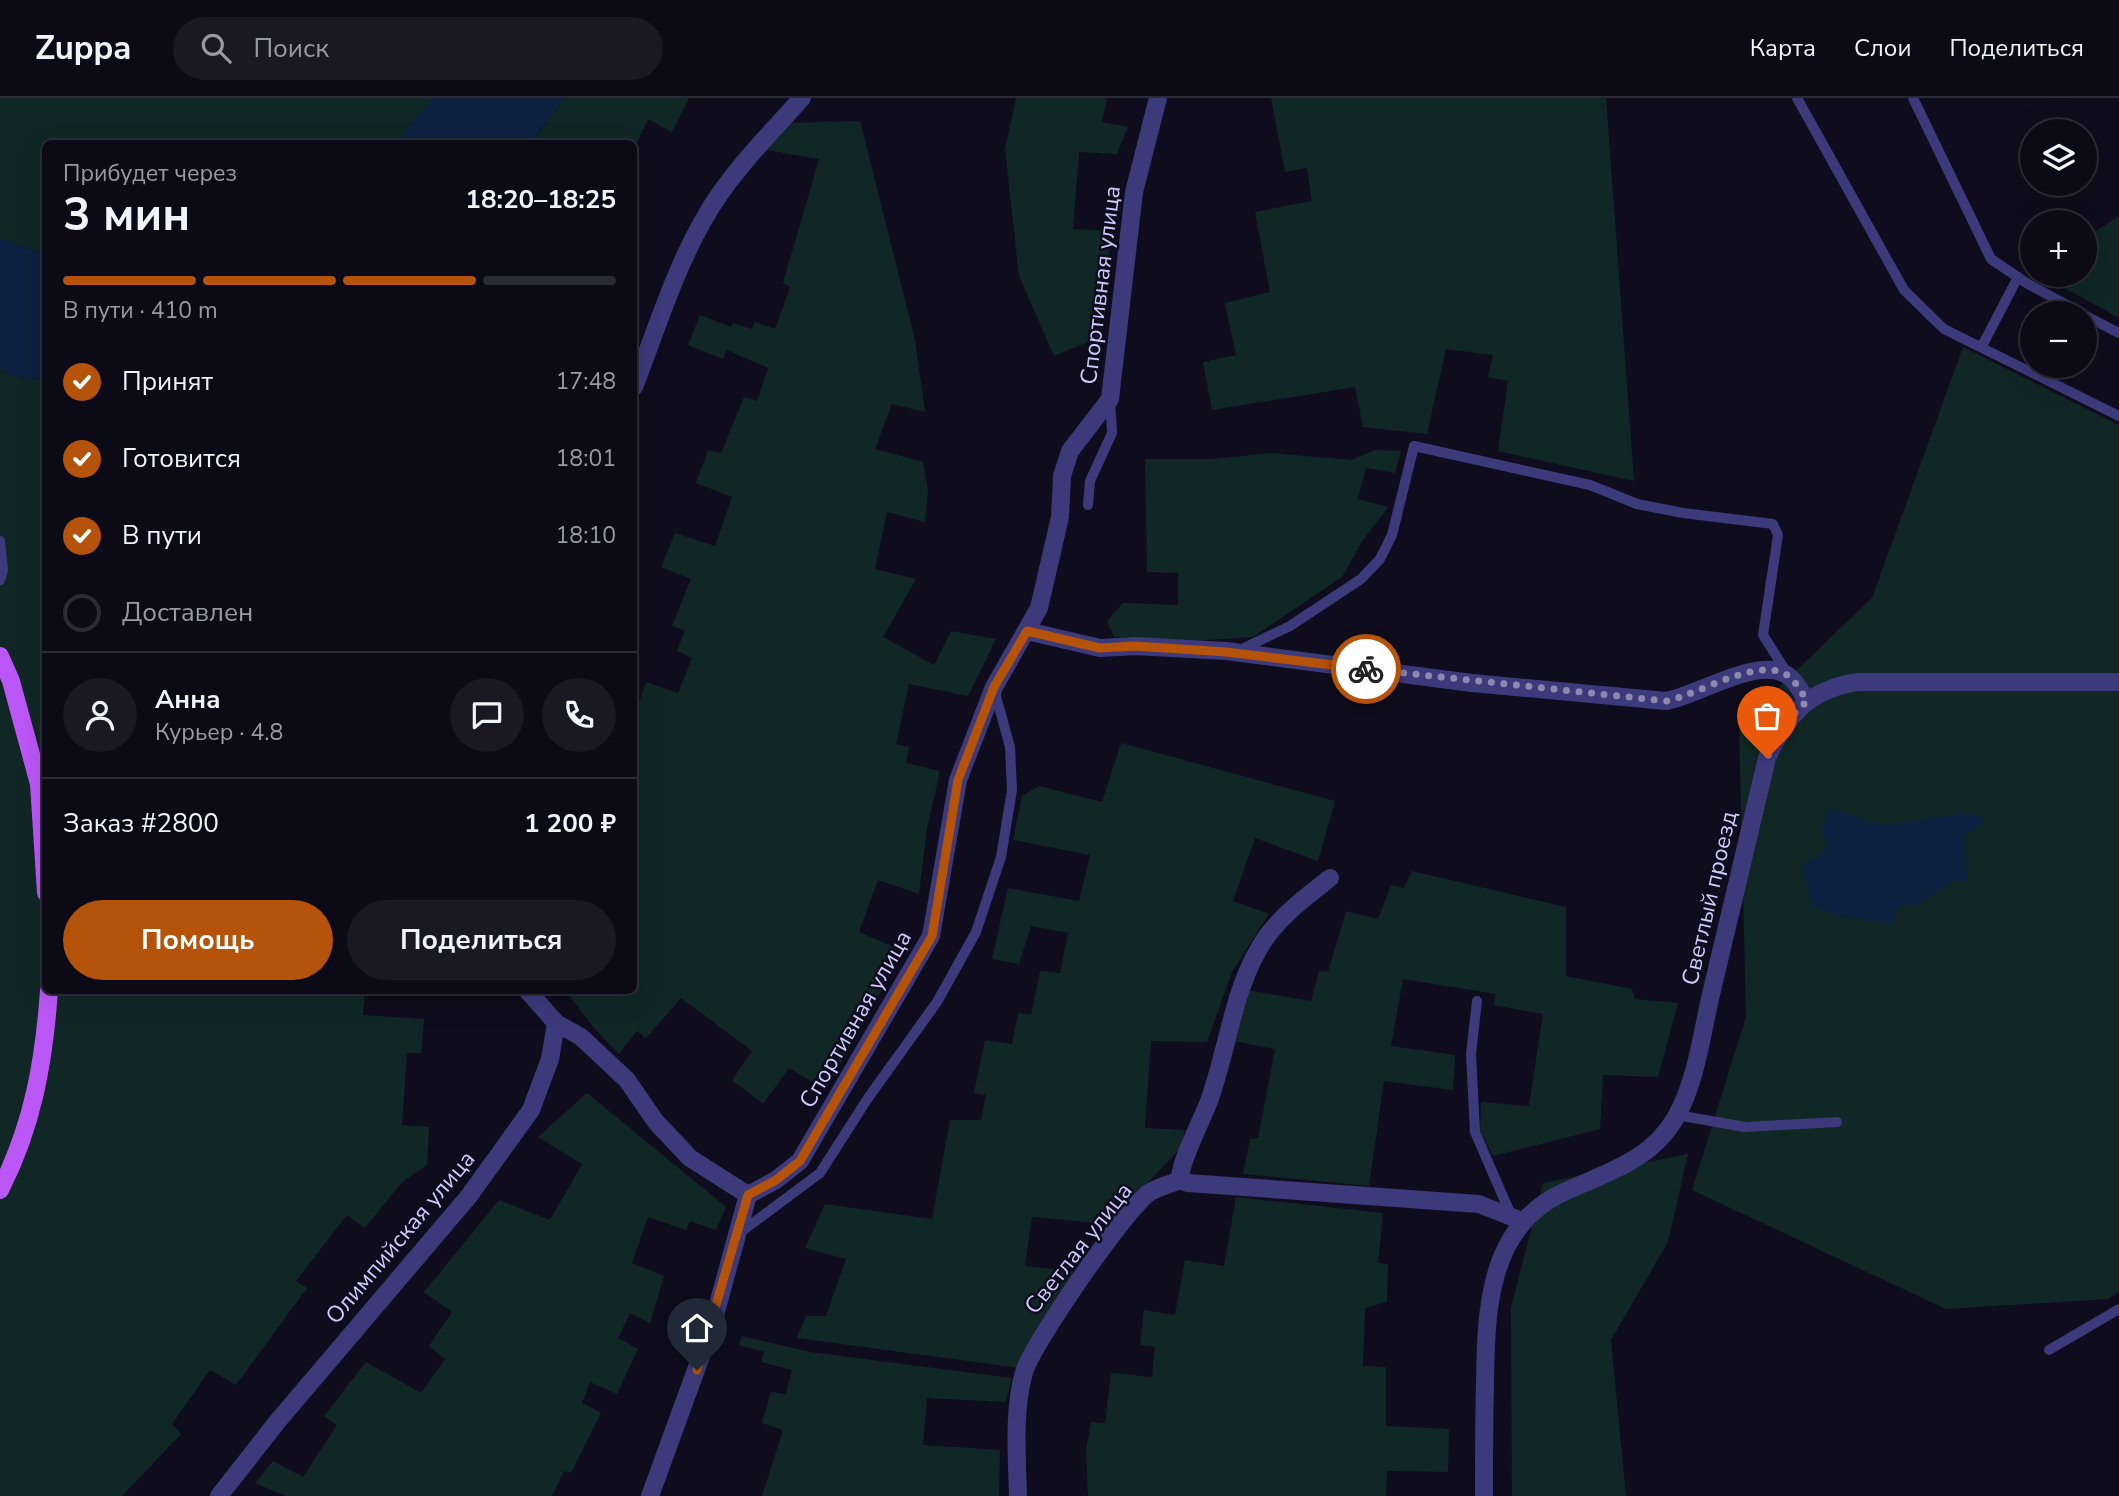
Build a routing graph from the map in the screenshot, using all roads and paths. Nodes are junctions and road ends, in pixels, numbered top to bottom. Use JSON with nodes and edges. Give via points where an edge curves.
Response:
{"nodes":[{"id":1,"x":802,"y":98,"type":"edge"},
{"id":2,"x":1158,"y":98,"type":"edge"},
{"id":3,"x":1797,"y":98,"type":"edge"},
{"id":4,"x":1913,"y":98,"type":"edge"},
{"id":5,"x":2018,"y":277,"type":"junction"},
{"id":6,"x":2060,"y":301,"type":"edge"},
{"id":7,"x":2097,"y":321,"type":"edge"},
{"id":8,"x":2119,"y":333,"type":"edge"},
{"id":9,"x":1982,"y":346,"type":"junction"},
{"id":10,"x":637,"y":379,"type":"edge"},
{"id":11,"x":1110,"y":399,"type":"junction"},
{"id":12,"x":2119,"y":416,"type":"edge"},
{"id":13,"x":1088,"y":505,"type":"dead end"},
{"id":14,"x":0,"y":541,"type":"edge"},
{"id":15,"x":0,"y":580,"type":"edge"},
{"id":16,"x":1027,"y":631,"type":"junction"},
{"id":17,"x":1226,"y":652,"type":"junction"},
{"id":18,"x":0,"y":656,"type":"edge"},
{"id":19,"x":1791,"y":678,"type":"junction"},
{"id":20,"x":2119,"y":682,"type":"edge"},
{"id":21,"x":994,"y":687,"type":"junction"},
{"id":22,"x":1807,"y":701,"type":"junction"},
{"id":23,"x":42,"y":831,"type":"edge"},
{"id":24,"x":1330,"y":878,"type":"dead end"},
{"id":25,"x":49,"y":994,"type":"edge"},
{"id":26,"x":531,"y":994,"type":"edge"},
{"id":27,"x":1477,"y":1002,"type":"dead end"},
{"id":28,"x":556,"y":1023,"type":"junction"},
{"id":29,"x":1677,"y":1115,"type":"junction"},
{"id":30,"x":1837,"y":1122,"type":"dead end"},
{"id":31,"x":1180,"y":1180,"type":"junction"},
{"id":32,"x":0,"y":1190,"type":"edge"},
{"id":33,"x":748,"y":1195,"type":"junction"},
{"id":34,"x":1516,"y":1218,"type":"junction"},
{"id":35,"x":737,"y":1234,"type":"junction"},
{"id":36,"x":2119,"y":1309,"type":"edge"},
{"id":37,"x":2049,"y":1350,"type":"dead end"},
{"id":38,"x":219,"y":1496,"type":"edge"},
{"id":39,"x":650,"y":1496,"type":"edge"},
{"id":40,"x":1018,"y":1496,"type":"edge"},
{"id":41,"x":1483,"y":1496,"type":"edge"}],
"edges":[{"from":1,"to":10,"type":"street","via":[[705,217]]},
{"from":2,"to":11,"type":"street","name":"Спортивная улица","via":[[1134,192]]},
{"from":3,"to":9,"type":"lane","via":[[1904,290],[1944,330]]},
{"from":4,"to":5,"type":"lane","via":[[1991,259]]},
{"from":5,"to":6,"type":"lane"},
{"from":5,"to":9,"type":"lane"},
{"from":7,"to":8,"type":"lane"},
{"from":9,"to":12,"type":"lane"},
{"from":11,"to":13,"type":"lane","via":[[1112,433],[1090,481]]},
{"from":11,"to":16,"type":"street","name":"Спортивная улица","via":[[1070,451],[1039,608]]},
{"from":14,"to":15,"type":"lane"},
{"from":16,"to":17,"type":"street","via":[[1100,648]]},
{"from":16,"to":21,"type":"street","name":"Спортивная улица"},
{"from":17,"to":19,"type":"street","via":[[1472,683],[1666,701],[1753,672],[1775,671]]},
{"from":17,"to":19,"type":"lane","via":[[1252,647],[1271,636],[1361,579],[1380,559],[1392,535],[1414,446],[1590,485],[1637,504],[1773,524],[1778,531],[1763,635]]},
{"from":18,"to":23,"type":"main road","via":[[39,784]]},
{"from":19,"to":22,"type":"street"},
{"from":20,"to":22,"type":"street","name":"Светлый проезд","via":[[1872,680],[1838,685]]},
{"from":21,"to":33,"type":"street","name":"Спортивная улица","via":[[958,780],[932,936],[800,1161]]},
{"from":21,"to":35,"type":"lane","via":[[1010,747],[1012,790],[1001,857],[976,932],[937,1002],[820,1173]]},
{"from":22,"to":29,"type":"street","name":"Светлый проезд","via":[[1782,726],[1767,758],[1697,1054]]},
{"from":24,"to":31,"type":"street","via":[[1268,935],[1249,970],[1212,1093],[1179,1168]]},
{"from":25,"to":32,"type":"main road","via":[[38,1089],[28,1128]]},
{"from":26,"to":28,"type":"street"},
{"from":27,"to":34,"type":"lane","via":[[1471,1054],[1475,1132]]},
{"from":28,"to":33,"type":"street","via":[[581,1037],[627,1080],[656,1122],[690,1158]]},
{"from":28,"to":38,"type":"street","name":"Олимпийская улица","via":[[550,1059],[531,1110],[469,1196]]},
{"from":29,"to":30,"type":"lane","via":[[1745,1127]]},
{"from":29,"to":34,"type":"street","name":"Светлый проезд","via":[[1659,1140],[1635,1160]]},
{"from":31,"to":34,"type":"street","via":[[1479,1204]]},
{"from":31,"to":40,"type":"street","name":"Светлая улица","via":[[1149,1193],[1131,1212],[1044,1331],[1024,1372]]},
{"from":33,"to":35,"type":"street"},
{"from":34,"to":41,"type":"street","via":[[1490,1293]]},
{"from":35,"to":39,"type":"street","via":[[712,1326]]},
{"from":36,"to":37,"type":"lane"}]}
